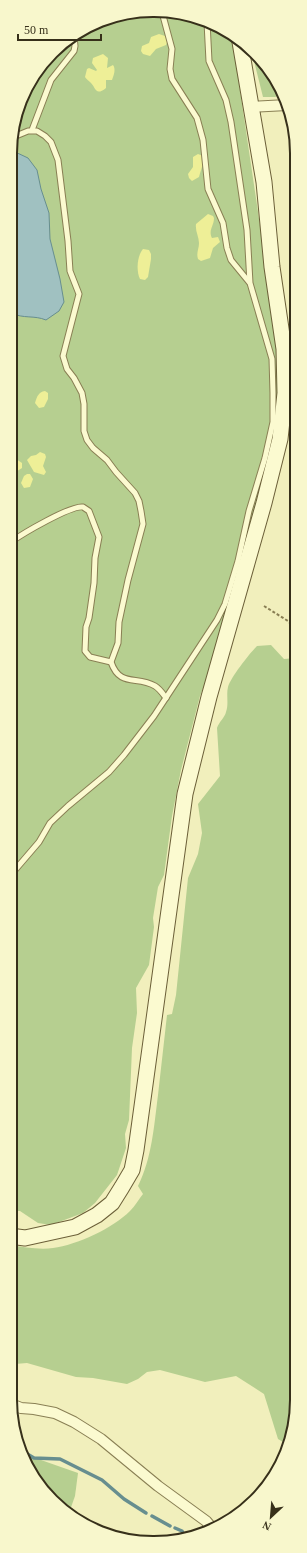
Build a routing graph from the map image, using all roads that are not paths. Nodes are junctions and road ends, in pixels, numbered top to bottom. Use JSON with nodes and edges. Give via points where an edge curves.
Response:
{"nodes":[{"id":1,"x":164,"y":18,"type":"edge"},
{"id":2,"x":207,"y":28,"type":"edge"},
{"id":3,"x":75,"y":42,"type":"edge"},
{"id":4,"x":241,"y":49,"type":"edge"},
{"id":5,"x":281,"y":105,"type":"edge"},
{"id":6,"x":250,"y":106,"type":"junction"},
{"id":7,"x":32,"y":130,"type":"junction"},
{"id":8,"x":18,"y":135,"type":"edge"},
{"id":9,"x":250,"y":283,"type":"junction"},
{"id":10,"x":17,"y":538,"type":"edge"},
{"id":11,"x":111,"y":662,"type":"junction"},
{"id":12,"x":166,"y":698,"type":"junction"},
{"id":13,"x":17,"y":868,"type":"edge"},
{"id":14,"x":17,"y":1237,"type":"edge"},
{"id":15,"x":17,"y":1407,"type":"edge"},
{"id":16,"x":209,"y":1524,"type":"edge"}],
"edges":[{"from":1,"to":9,"type":"lane","via":[[172,49],[172,79],[197,118],[203,140],[208,189],[223,223],[227,248],[231,260]]},
{"from":2,"to":9,"type":"lane","via":[[209,60],[226,100],[231,122],[247,230]]},
{"from":3,"to":7,"type":"lane","via":[[74,51],[51,80]]},
{"from":4,"to":6,"type":"street"},
{"from":5,"to":6,"type":"street"},
{"from":6,"to":14,"type":"street","via":[[264,182],[272,267],[284,348],[285,393],[282,424],[264,503],[209,697],[185,794],[132,1170],[112,1203],[97,1215],[68,1228],[25,1238]]},
{"from":7,"to":8,"type":"lane"},
{"from":7,"to":11,"type":"lane","via":[[51,142],[60,170],[70,271],[79,294],[63,356],[67,369],[82,393],[84,431],[93,448],[107,460],[135,493],[142,511],[143,524],[119,622],[118,643]]},
{"from":9,"to":12,"type":"lane","via":[[272,360],[273,422],[225,604]]},
{"from":10,"to":11,"type":"lane","via":[[38,525],[75,508],[83,507],[89,511],[99,537],[85,651],[90,657]]},
{"from":11,"to":12,"type":"lane","via":[[122,678],[155,686]]},
{"from":12,"to":13,"type":"lane","via":[[124,755],[109,772],[50,823],[39,842]]},
{"from":15,"to":16,"type":"street","via":[[56,1413],[74,1422],[106,1443]]}]}
